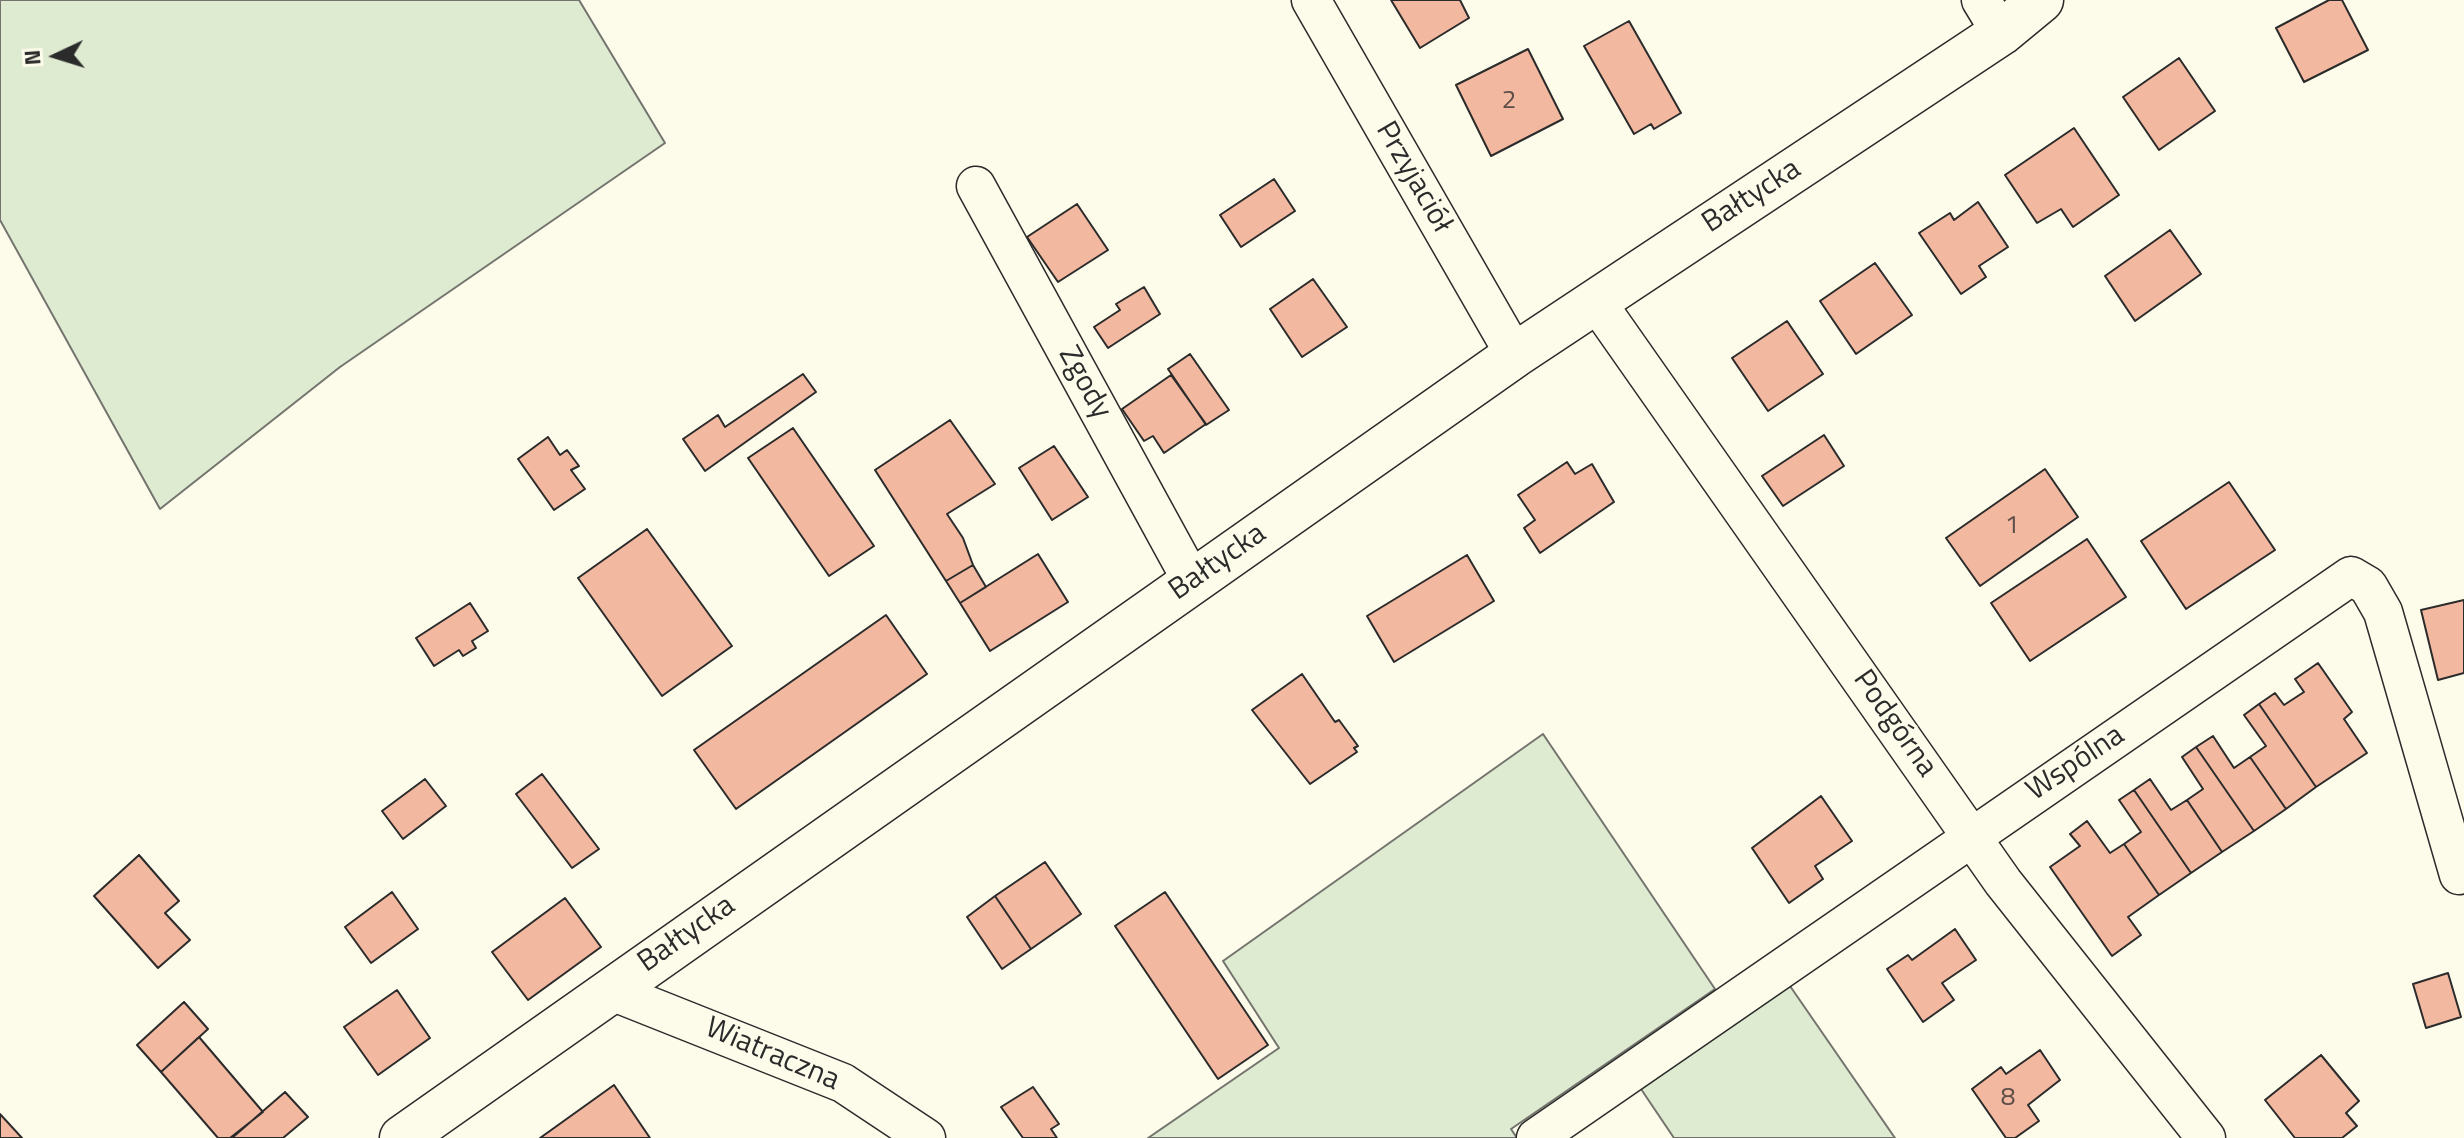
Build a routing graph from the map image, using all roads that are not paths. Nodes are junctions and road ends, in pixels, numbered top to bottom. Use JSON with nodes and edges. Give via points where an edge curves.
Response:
{"nodes":[{"id":1,"x":1311,"y":0,"type":"edge"},
{"id":2,"x":2041,"y":0,"type":"edge"},
{"id":3,"x":1991,"y":16,"type":"edge"},
{"id":4,"x":976,"y":186,"type":"dead end"},
{"id":5,"x":1595,"y":300,"type":"junction"},
{"id":6,"x":1515,"y":355,"type":"junction"},
{"id":7,"x":1192,"y":581,"type":"junction"},
{"id":8,"x":1972,"y":835,"type":"junction"},
{"id":9,"x":2459,"y":875,"type":"dead end"},
{"id":10,"x":609,"y":990,"type":"junction"},
{"id":11,"x":402,"y":1138,"type":"edge"},
{"id":12,"x":926,"y":1138,"type":"edge"},
{"id":13,"x":1536,"y":1138,"type":"edge"},
{"id":14,"x":2206,"y":1138,"type":"edge"}],
"edges":[{"from":1,"to":6,"type":"street","name":"Przyjaciół"},
{"from":2,"to":3,"type":"street","name":"Bałtycka"},
{"from":3,"to":5,"type":"street","name":"Bałtycka"},
{"from":4,"to":7,"type":"street","name":"Zgody"},
{"from":5,"to":6,"type":"street","name":"Bałtycka"},
{"from":5,"to":8,"type":"street","name":"Podgórna"},
{"from":6,"to":7,"type":"street","name":"Bałtycka"},
{"from":7,"to":10,"type":"street","name":"Bałtycka"},
{"from":8,"to":9,"type":"street","name":"Wspólna","via":[[2351,576],[2368,586],[2383,612]]},
{"from":8,"to":13,"type":"street","name":"Wspólna"},
{"from":8,"to":14,"type":"street","name":"Podgórna","via":[[2003,882]]},
{"from":10,"to":11,"type":"street","name":"Bałtycka"},
{"from":10,"to":12,"type":"street","name":"Wiatraczna","via":[[843,1083]]}]}
